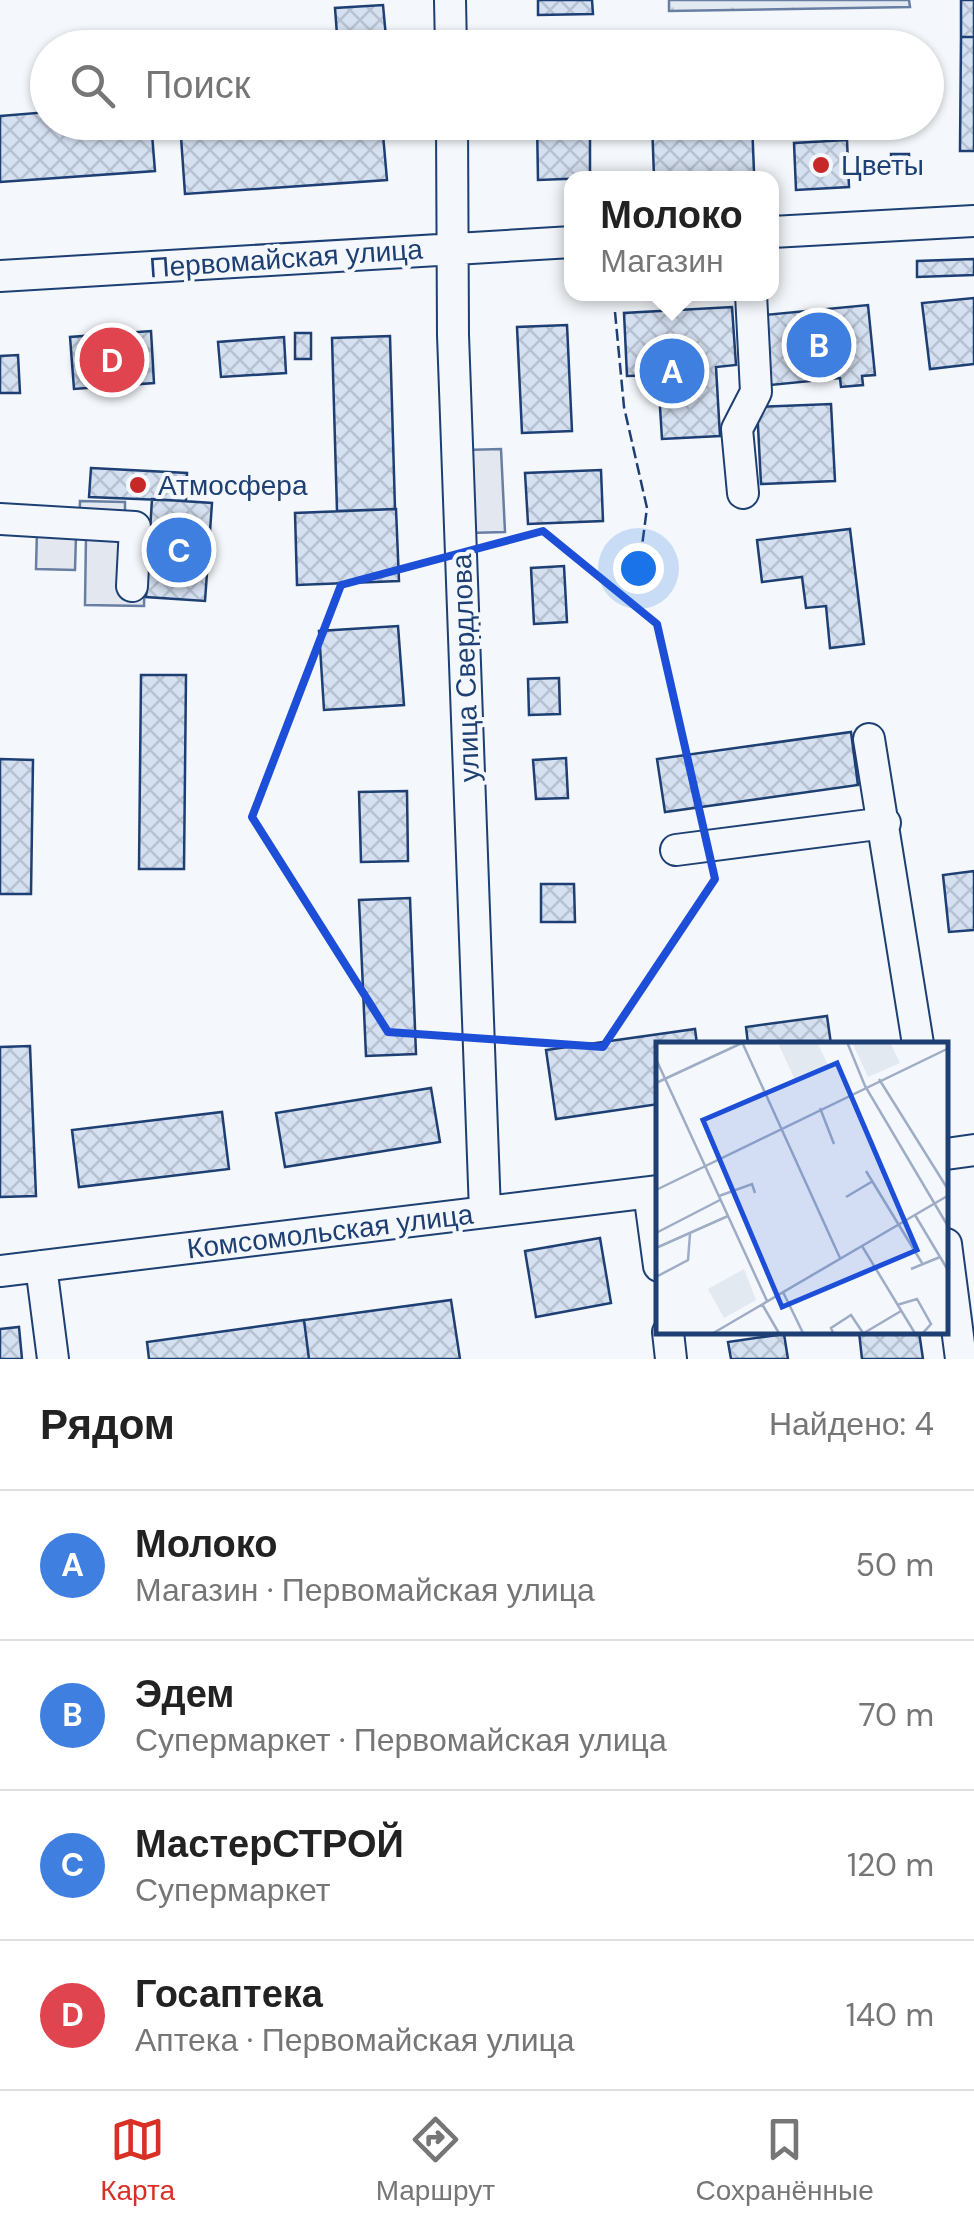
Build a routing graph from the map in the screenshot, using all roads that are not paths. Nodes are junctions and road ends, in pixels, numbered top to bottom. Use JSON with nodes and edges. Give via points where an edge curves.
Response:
{"nodes":[{"id":1,"x":450,"y":0,"type":"edge"},
{"id":2,"x":450,"y":30,"type":"edge"},
{"id":3,"x":452,"y":140,"type":"edge"},
{"id":4,"x":974,"y":220,"type":"edge"},
{"id":5,"x":779,"y":232,"type":"edge"},
{"id":6,"x":564,"y":242,"type":"edge"},
{"id":7,"x":454,"y":248,"type":"junction"},
{"id":8,"x":0,"y":276,"type":"edge"},
{"id":9,"x":751,"y":301,"type":"edge"},
{"id":10,"x":743,"y":493,"type":"dead end"},
{"id":11,"x":0,"y":519,"type":"edge"},
{"id":12,"x":132,"y":586,"type":"dead end"},
{"id":13,"x":868,"y":738,"type":"dead end"},
{"id":14,"x":884,"y":823,"type":"junction"},
{"id":15,"x":676,"y":850,"type":"dead end"},
{"id":16,"x":918,"y":1042,"type":"edge"},
{"id":17,"x":974,"y":1150,"type":"edge"},
{"id":18,"x":949,"y":1154,"type":"edge"},
{"id":19,"x":654,"y":1192,"type":"edge"},
{"id":20,"x":485,"y":1212,"type":"junction"},
{"id":21,"x":656,"y":1222,"type":"edge"},
{"id":22,"x":41,"y":1266,"type":"junction"},
{"id":23,"x":949,"y":1267,"type":"edge"},
{"id":24,"x":0,"y":1272,"type":"edge"},
{"id":25,"x":668,"y":1334,"type":"edge"},
{"id":26,"x":53,"y":1359,"type":"edge"},
{"id":27,"x":672,"y":1359,"type":"edge"},
{"id":28,"x":961,"y":1359,"type":"edge"}],
"edges":[{"from":1,"to":2,"type":"street"},
{"from":3,"to":7,"type":"street","name":"улица Свердлова"},
{"from":4,"to":5,"type":"street"},
{"from":6,"to":7,"type":"street","name":"Первомайская улица"},
{"from":7,"to":8,"type":"street","name":"Первомайская улица"},
{"from":7,"to":20,"type":"street","name":"улица Свердлова"},
{"from":9,"to":10,"type":"street","via":[[756,392],[737,429]]},
{"from":11,"to":12,"type":"street","via":[[135,527]]},
{"from":13,"to":14,"type":"street"},
{"from":14,"to":15,"type":"street"},
{"from":14,"to":16,"type":"street"},
{"from":17,"to":18,"type":"street"},
{"from":19,"to":20,"type":"street","name":"Комсомольская улица"},
{"from":19,"to":21,"type":"street"},
{"from":20,"to":22,"type":"street","name":"Комсомольская улица"},
{"from":22,"to":24,"type":"street","name":"Комсомольская улица"},
{"from":22,"to":26,"type":"street"},
{"from":23,"to":28,"type":"street"},
{"from":25,"to":27,"type":"street"}]}
